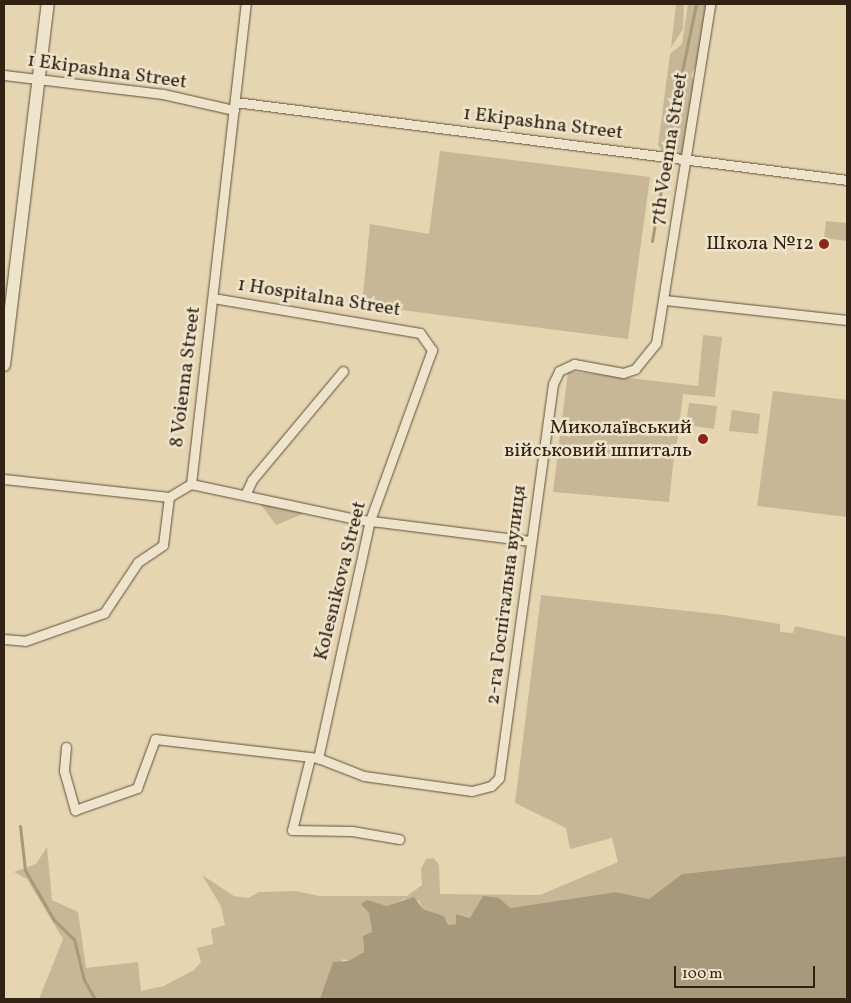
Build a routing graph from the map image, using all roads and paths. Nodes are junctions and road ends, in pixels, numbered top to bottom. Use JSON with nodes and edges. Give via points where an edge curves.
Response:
{"nodes":[{"id":1,"x":48,"y":4,"type":"edge"},
{"id":2,"x":246,"y":4,"type":"edge"},
{"id":3,"x":710,"y":4,"type":"edge"},
{"id":4,"x":4,"y":75,"type":"edge"},
{"id":5,"x":38,"y":82,"type":"junction"},
{"id":6,"x":235,"y":106,"type":"junction"},
{"id":7,"x":686,"y":160,"type":"junction"},
{"id":8,"x":847,"y":180,"type":"edge"},
{"id":9,"x":213,"y":298,"type":"junction"},
{"id":10,"x":665,"y":300,"type":"junction"},
{"id":11,"x":847,"y":320,"type":"edge"},
{"id":12,"x":420,"y":333,"type":"joint"},
{"id":13,"x":4,"y":365,"type":"edge"},
{"id":14,"x":343,"y":371,"type":"dead end"},
{"id":15,"x":4,"y":479,"type":"edge"},
{"id":16,"x":191,"y":484,"type":"junction"},
{"id":17,"x":246,"y":493,"type":"junction"},
{"id":18,"x":169,"y":497,"type":"junction"},
{"id":19,"x":370,"y":520,"type":"junction"},
{"id":20,"x":530,"y":541,"type":"junction"},
{"id":21,"x":4,"y":638,"type":"edge"},
{"id":22,"x":66,"y":747,"type":"dead end"},
{"id":23,"x":314,"y":758,"type":"junction"},
{"id":24,"x":399,"y":839,"type":"dead end"}],
"edges":[{"from":1,"to":5,"type":"street"},
{"from":2,"to":6,"type":"street","name":"8 Voienna Street"},
{"from":3,"to":7,"type":"street","name":"7th Voenna Street"},
{"from":4,"to":5,"type":"street","name":"1 Ekipashna Street"},
{"from":5,"to":6,"type":"street","name":"1 Ekipashna Street","via":[[163,94]]},
{"from":5,"to":13,"type":"street"},
{"from":6,"to":7,"type":"street","name":"1 Ekipashna Street"},
{"from":6,"to":9,"type":"street","name":"8 Voienna Street"},
{"from":7,"to":8,"type":"street","name":"1 Ekipashna Street"},
{"from":7,"to":10,"type":"street","name":"7th Voenna Street"},
{"from":9,"to":12,"type":"street","name":"1 Hospitalna Street"},
{"from":9,"to":16,"type":"street","name":"8 Voienna Street"},
{"from":10,"to":11,"type":"street"},
{"from":10,"to":20,"type":"street","name":"2-га Госпітальна вулиця","via":[[654,348],[635,369],[623,373],[574,364],[556,375]]},
{"from":12,"to":19,"type":"street","name":"Kolesnikova Street","via":[[432,350],[429,364]]},
{"from":14,"to":17,"type":"street","via":[[252,480]]},
{"from":15,"to":18,"type":"street"},
{"from":16,"to":17,"type":"street"},
{"from":16,"to":18,"type":"street"},
{"from":17,"to":19,"type":"street"},
{"from":18,"to":21,"type":"street","via":[[163,545],[138,562],[104,613],[25,641]]},
{"from":19,"to":20,"type":"street"},
{"from":19,"to":23,"type":"street","name":"Kolesnikova Street"},
{"from":20,"to":23,"type":"street","name":"2-га Госпітальна вулиця","via":[[504,767],[491,786],[472,791],[364,776]]},
{"from":22,"to":23,"type":"street","via":[[64,772],[75,810],[137,788],[155,739]]},
{"from":23,"to":24,"type":"street","name":"Kolesnikova Street","via":[[292,830],[352,831]]}]}
